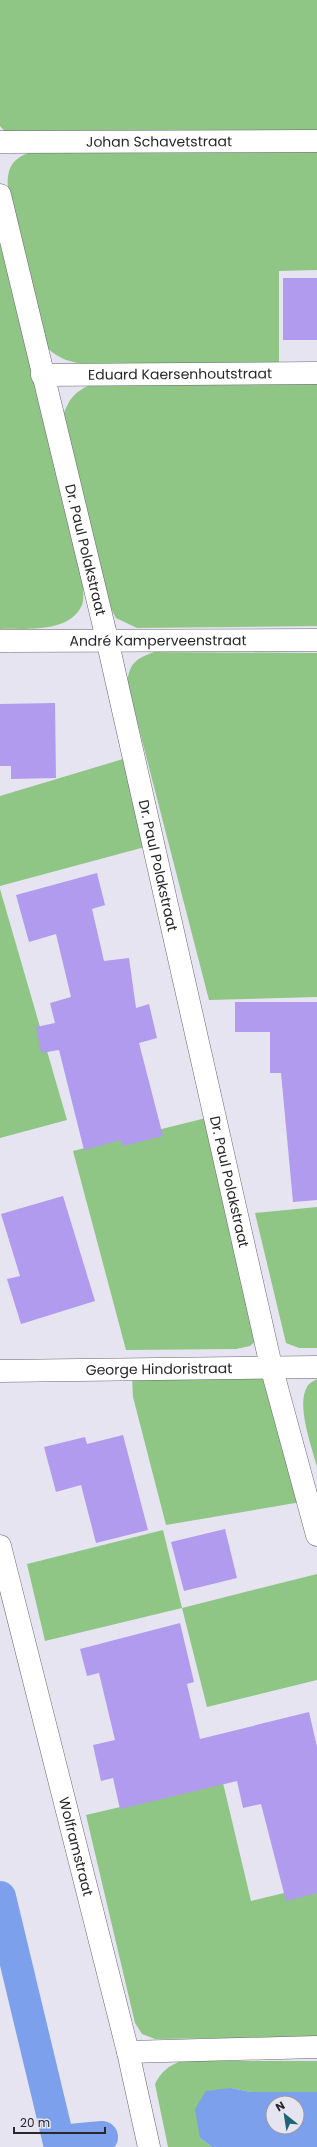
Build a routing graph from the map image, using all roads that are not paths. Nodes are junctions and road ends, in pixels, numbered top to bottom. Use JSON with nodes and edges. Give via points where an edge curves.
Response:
{"nodes":[{"id":1,"x":317,"y":141,"type":"edge"},
{"id":2,"x":0,"y":142,"type":"edge"},
{"id":3,"x":0,"y":195,"type":"edge"},
{"id":4,"x":317,"y":373,"type":"edge"},
{"id":5,"x":42,"y":375,"type":"junction"},
{"id":6,"x":107,"y":639,"type":"junction"},
{"id":7,"x":317,"y":640,"type":"edge"},
{"id":8,"x":0,"y":641,"type":"edge"},
{"id":9,"x":271,"y":1366,"type":"junction"},
{"id":10,"x":317,"y":1367,"type":"edge"},
{"id":11,"x":0,"y":1370,"type":"edge"},
{"id":12,"x":317,"y":1535,"type":"edge"},
{"id":13,"x":0,"y":1546,"type":"edge"},
{"id":14,"x":317,"y":2047,"type":"edge"},
{"id":15,"x":128,"y":2052,"type":"junction"},
{"id":16,"x":149,"y":2147,"type":"edge"}],
"edges":[{"from":1,"to":2,"type":"street","name":"Johan Schavetstraat"},
{"from":3,"to":5,"type":"street","name":"Dr. Paul Polakstraat"},
{"from":4,"to":5,"type":"street","name":"Eduard Kaersenhoutstraat"},
{"from":5,"to":6,"type":"street","name":"Dr. Paul Polakstraat"},
{"from":6,"to":7,"type":"street","name":"André Kamperveenstraat"},
{"from":6,"to":8,"type":"street","name":"André Kamperveenstraat"},
{"from":6,"to":9,"type":"street","name":"Dr. Paul Polakstraat"},
{"from":9,"to":10,"type":"street","name":"George Hindoristraat"},
{"from":9,"to":11,"type":"street","name":"George Hindoristraat"},
{"from":9,"to":12,"type":"street","name":"Dr. Paul Polakstraat"},
{"from":13,"to":15,"type":"street","name":"Wolframstraat"},
{"from":14,"to":15,"type":"street"},
{"from":15,"to":16,"type":"street","name":"Wolframstraat"}]}
